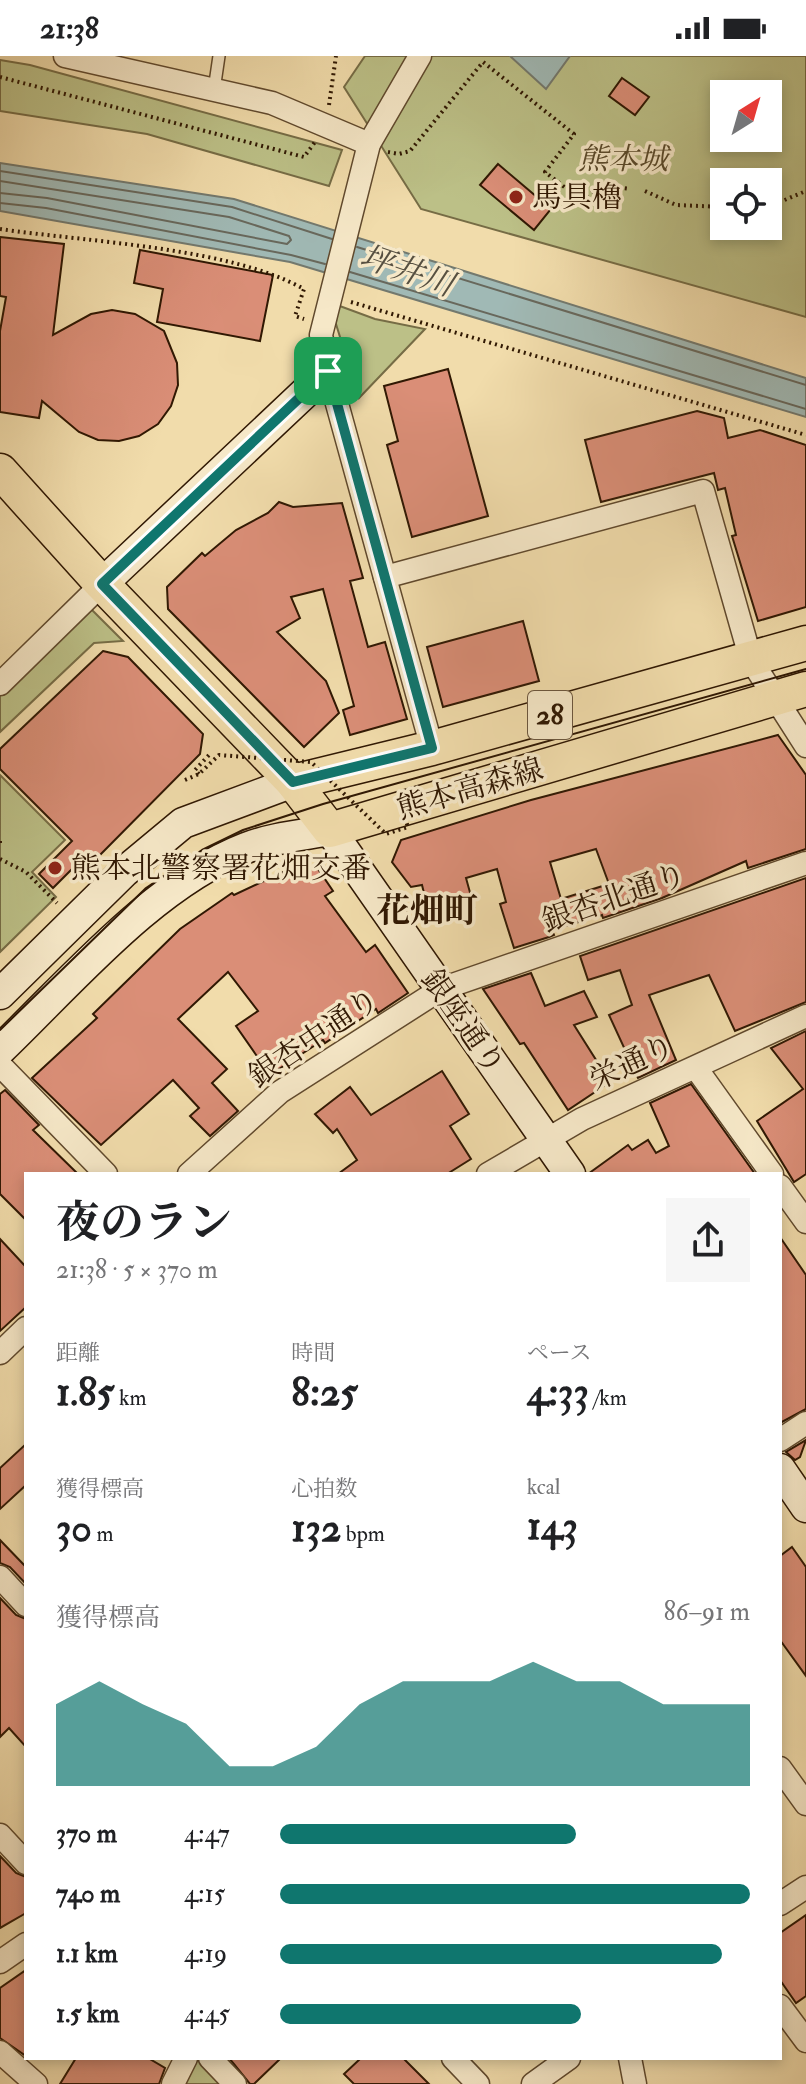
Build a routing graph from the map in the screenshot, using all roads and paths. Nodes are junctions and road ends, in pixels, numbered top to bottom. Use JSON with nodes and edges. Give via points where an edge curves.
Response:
{"nodes":[{"id":1,"x":65,"y":56,"type":"edge"},
{"id":2,"x":219,"y":56,"type":"edge"},
{"id":3,"x":336,"y":56,"type":"edge"},
{"id":4,"x":420,"y":56,"type":"edge"},
{"id":5,"x":135,"y":64,"type":"edge"},
{"id":6,"x":0,"y":77,"type":"edge"},
{"id":7,"x":214,"y":90,"type":"junction"},
{"id":8,"x":327,"y":126,"type":"junction"},
{"id":9,"x":369,"y":144,"type":"junction"},
{"id":10,"x":630,"y":189,"type":"dead end"},
{"id":11,"x":645,"y":191,"type":"dead end"},
{"id":12,"x":806,"y":191,"type":"edge"},
{"id":13,"x":782,"y":201,"type":"edge"},
{"id":14,"x":710,"y":206,"type":"edge"},
{"id":15,"x":0,"y":229,"type":"edge"},
{"id":16,"x":328,"y":296,"type":"junction"},
{"id":17,"x":308,"y":320,"type":"dead end"},
{"id":18,"x":328,"y":371,"type":"junction"},
{"id":19,"x":806,"y":435,"type":"edge"},
{"id":20,"x":0,"y":471,"type":"edge"},
{"id":21,"x":385,"y":577,"type":"junction"},
{"id":22,"x":102,"y":584,"type":"junction"},
{"id":23,"x":806,"y":643,"type":"edge"},
{"id":24,"x":751,"y":660,"type":"junction"},
{"id":25,"x":0,"y":684,"type":"edge"},
{"id":26,"x":806,"y":689,"type":"edge"},
{"id":27,"x":774,"y":700,"type":"junction"},
{"id":28,"x":806,"y":746,"type":"edge"},
{"id":29,"x":432,"y":748,"type":"junction"},
{"id":30,"x":209,"y":755,"type":"dead end"},
{"id":31,"x":199,"y":774,"type":"junction"},
{"id":32,"x":185,"y":780,"type":"dead end"},
{"id":33,"x":293,"y":782,"type":"junction"},
{"id":34,"x":406,"y":821,"type":"dead end"},
{"id":35,"x":330,"y":830,"type":"junction"},
{"id":36,"x":0,"y":859,"type":"edge"},
{"id":37,"x":806,"y":863,"type":"edge"},
{"id":38,"x":58,"y":904,"type":"dead end"},
{"id":39,"x":441,"y":989,"type":"junction"},
{"id":40,"x":0,"y":994,"type":"edge"},
{"id":41,"x":806,"y":1016,"type":"edge"},
{"id":42,"x":0,"y":1050,"type":"edge"},
{"id":43,"x":0,"y":1065,"type":"edge"},
{"id":44,"x":696,"y":1068,"type":"junction"},
{"id":45,"x":545,"y":1139,"type":"junction"},
{"id":46,"x":104,"y":1172,"type":"edge"},
{"id":47,"x":191,"y":1172,"type":"edge"},
{"id":48,"x":491,"y":1172,"type":"edge"},
{"id":49,"x":569,"y":1172,"type":"edge"},
{"id":50,"x":771,"y":1172,"type":"edge"},
{"id":51,"x":782,"y":1189,"type":"edge"},
{"id":52,"x":806,"y":1222,"type":"edge"},
{"id":53,"x":24,"y":1330,"type":"edge"},
{"id":54,"x":0,"y":1353,"type":"edge"},
{"id":55,"x":806,"y":1423,"type":"edge"},
{"id":56,"x":782,"y":1439,"type":"edge"},
{"id":57,"x":782,"y":1472,"type":"edge"},
{"id":58,"x":806,"y":1507,"type":"edge"},
{"id":59,"x":782,"y":1771,"type":"edge"},
{"id":60,"x":806,"y":1804,"type":"edge"},
{"id":61,"x":0,"y":1835,"type":"edge"},
{"id":62,"x":24,"y":1861,"type":"edge"},
{"id":63,"x":806,"y":1887,"type":"edge"},
{"id":64,"x":782,"y":1903,"type":"edge"},
{"id":65,"x":24,"y":1945,"type":"edge"},
{"id":66,"x":0,"y":1962,"type":"edge"},
{"id":67,"x":782,"y":2009,"type":"edge"},
{"id":68,"x":806,"y":2041,"type":"edge"},
{"id":69,"x":0,"y":2052,"type":"edge"},
{"id":70,"x":185,"y":2060,"type":"edge"},
{"id":71,"x":212,"y":2060,"type":"edge"},
{"id":72,"x":455,"y":2060,"type":"edge"},
{"id":73,"x":566,"y":2060,"type":"edge"},
{"id":74,"x":630,"y":2060,"type":"edge"},
{"id":75,"x":36,"y":2084,"type":"edge"},
{"id":76,"x":173,"y":2084,"type":"edge"},
{"id":77,"x":235,"y":2084,"type":"edge"},
{"id":78,"x":478,"y":2084,"type":"edge"},
{"id":79,"x":533,"y":2084,"type":"edge"},
{"id":80,"x":635,"y":2084,"type":"edge"}],
"edges":[{"from":1,"to":5,"type":"street"},
{"from":2,"to":7,"type":"lane"},
{"from":3,"to":8,"type":"path"},
{"from":4,"to":9,"type":"street"},
{"from":5,"to":7,"type":"street"},
{"from":6,"to":8,"type":"path","via":[[304,157]]},
{"from":7,"to":8,"type":"street","via":[[272,103]]},
{"from":8,"to":9,"type":"street"},
{"from":9,"to":10,"type":"path","via":[[399,154],[410,151],[483,62],[574,134],[545,172],[581,200],[602,185]]},
{"from":9,"to":16,"type":"street"},
{"from":11,"to":14,"type":"path","via":[[676,205]]},
{"from":12,"to":13,"type":"path"},
{"from":15,"to":17,"type":"path","via":[[205,257],[274,272],[304,289],[295,316]]},
{"from":16,"to":18,"type":"street","via":[[321,335]]},
{"from":16,"to":19,"type":"path"},
{"from":18,"to":21,"type":"street"},
{"from":18,"to":22,"type":"street"},
{"from":20,"to":22,"type":"main road"},
{"from":21,"to":24,"type":"street","via":[[703,491]]},
{"from":21,"to":29,"type":"street"},
{"from":22,"to":25,"type":"street"},
{"from":22,"to":33,"type":"main road"},
{"from":23,"to":24,"type":"main road","name":"熊本高森線","number":"28"},
{"from":24,"to":27,"type":"street"},
{"from":24,"to":29,"type":"main road","name":"熊本高森線","number":"28"},
{"from":26,"to":27,"type":"main road","name":"熊本高森線","number":"28"},
{"from":27,"to":28,"type":"street"},
{"from":27,"to":35,"type":"main road","name":"熊本高森線","number":"28"},
{"from":29,"to":33,"type":"main road","name":"熊本高森線","number":"28"},
{"from":30,"to":31,"type":"path","via":[[195,770]]},
{"from":31,"to":32,"type":"path","bridge":true},
{"from":31,"to":34,"type":"path","bridge":true,"via":[[219,755],[311,762],[386,834],[408,827]]},
{"from":33,"to":35,"type":"main road"},
{"from":33,"to":40,"type":"street","via":[[183,823],[124,872]]},
{"from":35,"to":39,"type":"street","name":"銀座通り"},
{"from":35,"to":42,"type":"street","via":[[247,847],[196,872],[152,904]]},
{"from":36,"to":38,"type":"path","via":[[26,872]]},
{"from":37,"to":39,"type":"street","name":"銀杏北通り"},
{"from":39,"to":45,"type":"street","name":"銀座通り"},
{"from":39,"to":47,"type":"street","name":"銀杏中通り","via":[[280,1092]]},
{"from":41,"to":44,"type":"street","name":"栄通り"},
{"from":43,"to":46,"type":"street"},
{"from":44,"to":45,"type":"street","name":"栄通り"},
{"from":44,"to":50,"type":"street"},
{"from":45,"to":48,"type":"street","name":"栄通り"},
{"from":45,"to":49,"type":"street","name":"銀座通り"},
{"from":51,"to":52,"type":"street"},
{"from":53,"to":54,"type":"street"},
{"from":55,"to":56,"type":"street"},
{"from":57,"to":58,"type":"street"},
{"from":59,"to":60,"type":"street"},
{"from":61,"to":62,"type":"street"},
{"from":63,"to":64,"type":"street"},
{"from":65,"to":66,"type":"street"},
{"from":67,"to":68,"type":"street"},
{"from":69,"to":75,"type":"street"},
{"from":70,"to":76,"type":"street"},
{"from":71,"to":77,"type":"street"},
{"from":72,"to":78,"type":"street"},
{"from":73,"to":79,"type":"street"},
{"from":74,"to":80,"type":"street"}]}
